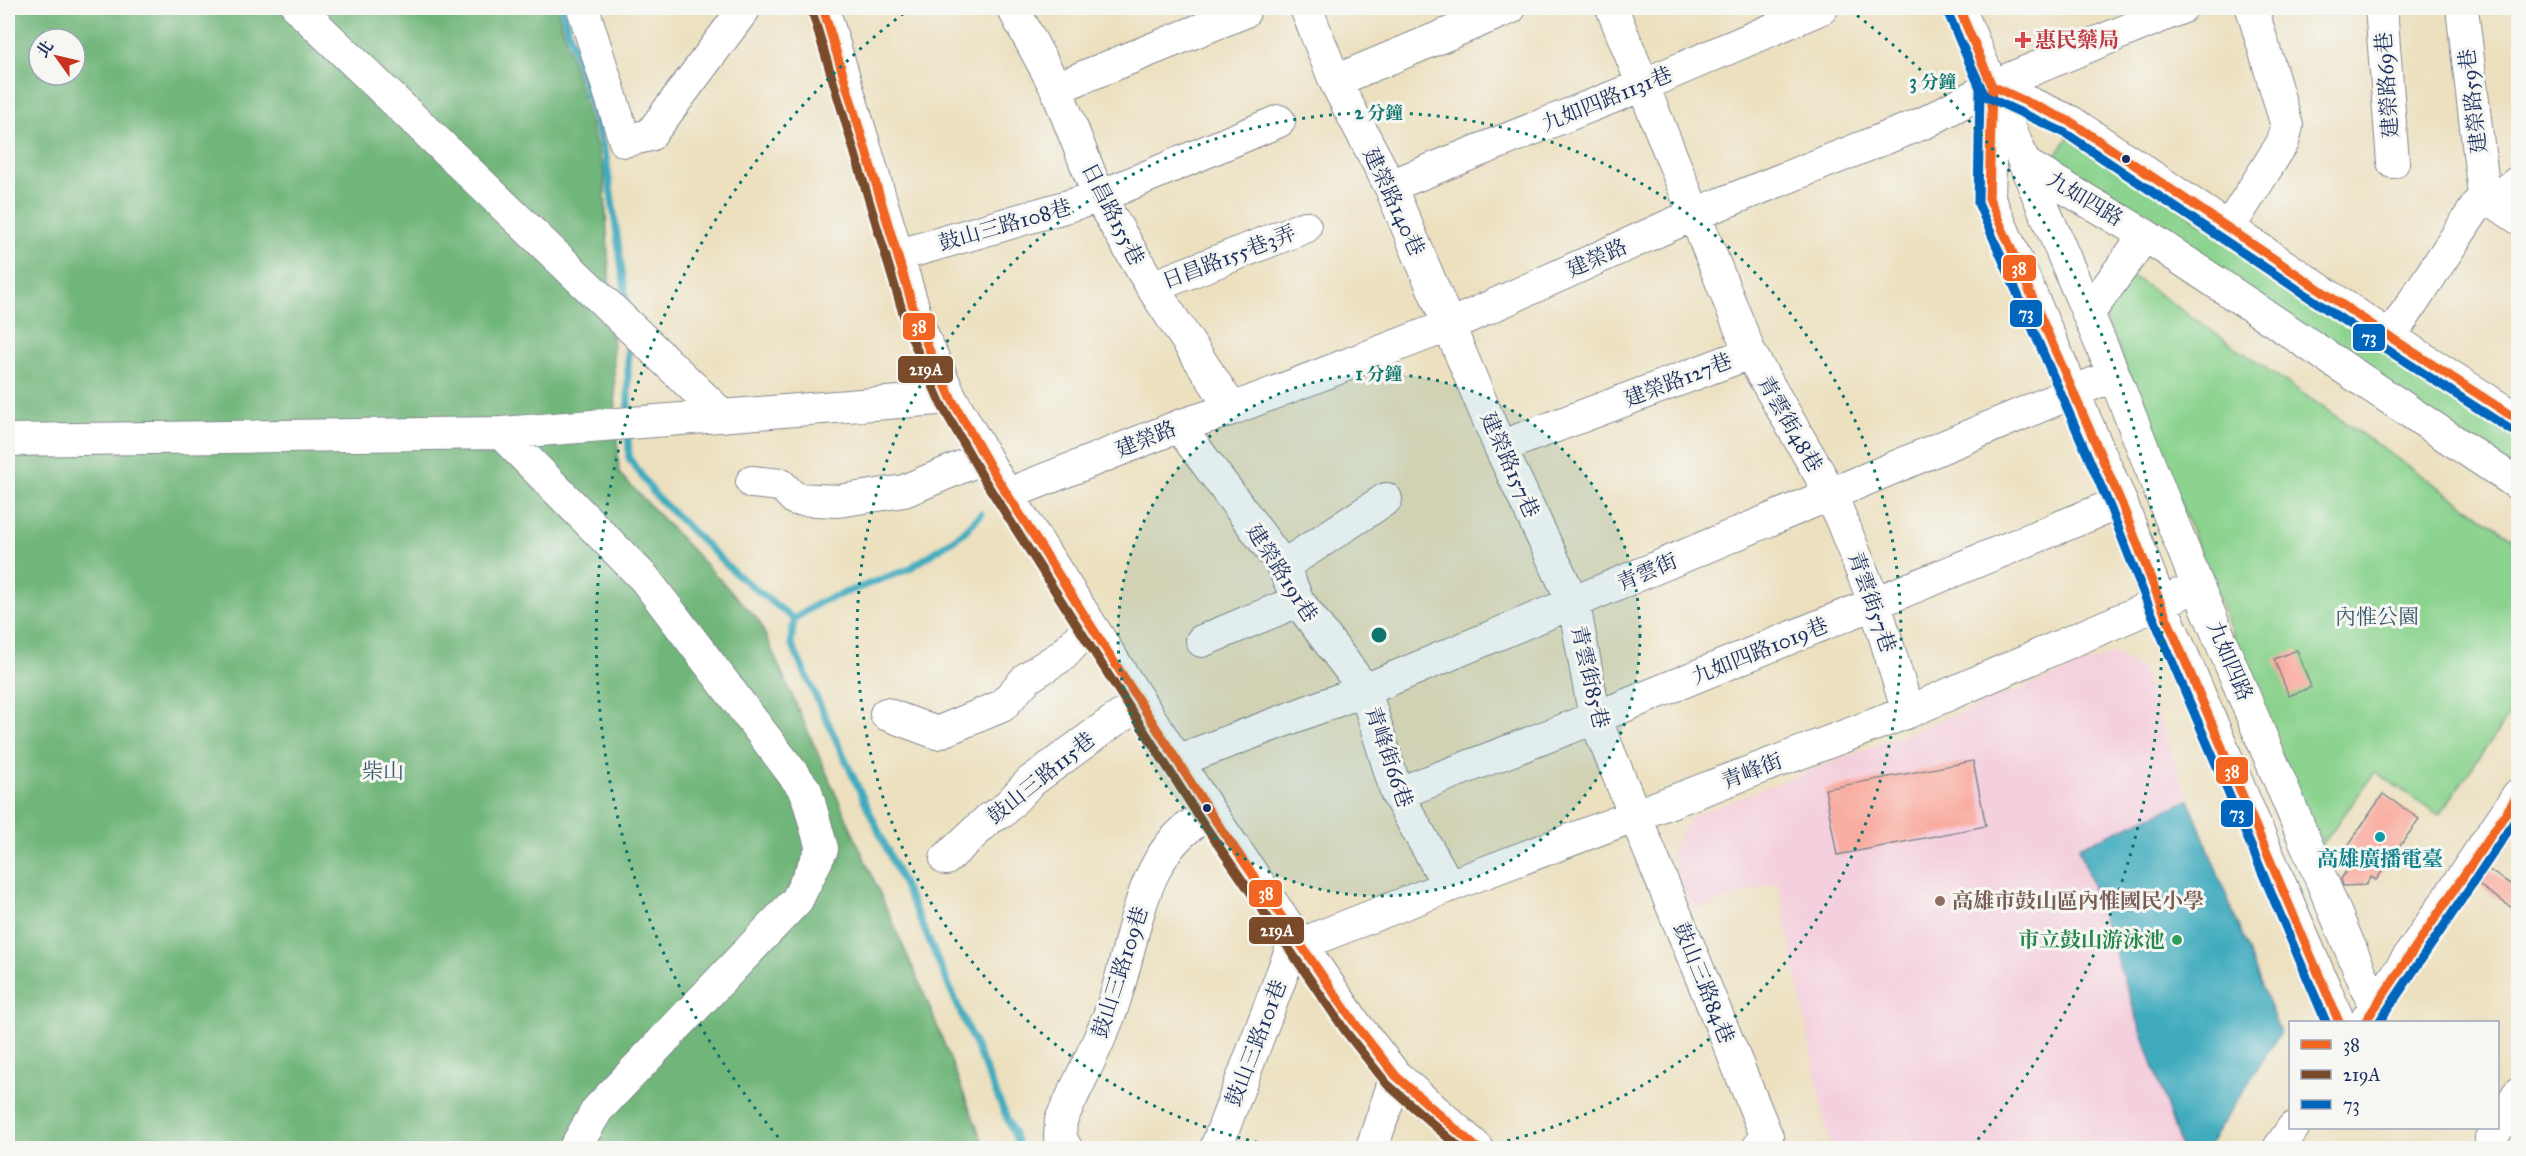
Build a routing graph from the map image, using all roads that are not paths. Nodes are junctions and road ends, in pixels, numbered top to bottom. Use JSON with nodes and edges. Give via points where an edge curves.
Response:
{"nodes":[{"id":1,"x":298,"y":8,"type":"edge"},
{"id":2,"x":583,"y":8,"type":"edge"},
{"id":3,"x":745,"y":8,"type":"edge"},
{"id":4,"x":823,"y":8,"type":"edge"},
{"id":5,"x":1013,"y":8,"type":"edge"},
{"id":6,"x":1306,"y":8,"type":"edge"},
{"id":7,"x":1510,"y":8,"type":"edge"},
{"id":8,"x":1612,"y":8,"type":"edge"},
{"id":9,"x":1822,"y":8,"type":"edge"},
{"id":10,"x":1959,"y":8,"type":"edge"},
{"id":11,"x":2181,"y":8,"type":"edge"},
{"id":12,"x":2252,"y":8,"type":"edge"},
{"id":13,"x":2381,"y":8,"type":"edge"},
{"id":14,"x":2462,"y":8,"type":"edge"},
{"id":15,"x":1244,"y":12,"type":"dead end"},
{"id":16,"x":1781,"y":16,"type":"edge"},
{"id":17,"x":1335,"y":81,"type":"junction"},
{"id":18,"x":1643,"y":84,"type":"junction"},
{"id":19,"x":1992,"y":86,"type":"junction"},
{"id":20,"x":1056,"y":88,"type":"junction"},
{"id":21,"x":1279,"y":121,"type":"dead end"},
{"id":22,"x":2393,"y":162,"type":"dead end"},
{"id":23,"x":2025,"y":164,"type":"junction"},
{"id":24,"x":2518,"y":182,"type":"edge"},
{"id":25,"x":1390,"y":186,"type":"junction"},
{"id":26,"x":1100,"y":197,"type":"junction"},
{"id":27,"x":2489,"y":198,"type":"junction"},
{"id":28,"x":1695,"y":214,"type":"junction"},
{"id":29,"x":2518,"y":218,"type":"edge"},
{"id":30,"x":1305,"y":227,"type":"dead end"},
{"id":31,"x":2228,"y":229,"type":"junction"},
{"id":32,"x":2145,"y":235,"type":"junction"},
{"id":33,"x":896,"y":256,"type":"junction"},
{"id":34,"x":1152,"y":287,"type":"junction"},
{"id":35,"x":2088,"y":314,"type":"junction"},
{"id":36,"x":1450,"y":325,"type":"junction"},
{"id":37,"x":2390,"y":337,"type":"junction"},
{"id":38,"x":1750,"y":353,"type":"junction"},
{"id":39,"x":2114,"y":375,"type":"junction"},
{"id":40,"x":2073,"y":391,"type":"junction"},
{"id":41,"x":951,"y":398,"type":"junction"},
{"id":42,"x":1232,"y":409,"type":"junction"},
{"id":43,"x":723,"y":416,"type":"junction"},
{"id":44,"x":2518,"y":420,"type":"edge"},
{"id":45,"x":1179,"y":426,"type":"junction"},
{"id":46,"x":501,"y":433,"type":"junction"},
{"id":47,"x":8,"y":440,"type":"edge"},
{"id":48,"x":1500,"y":447,"type":"junction"},
{"id":49,"x":985,"y":457,"type":"junction"},
{"id":50,"x":752,"y":482,"type":"dead end"},
{"id":51,"x":2518,"y":484,"type":"edge"},
{"id":52,"x":1831,"y":494,"type":"junction"},
{"id":53,"x":1006,"y":495,"type":"junction"},
{"id":54,"x":1386,"y":499,"type":"dead end"},
{"id":55,"x":2121,"y":502,"type":"junction"},
{"id":56,"x":1283,"y":566,"type":"junction"},
{"id":57,"x":2198,"y":587,"type":"junction"},
{"id":58,"x":1298,"y":601,"type":"junction"},
{"id":59,"x":2160,"y":602,"type":"junction"},
{"id":60,"x":1574,"y":604,"type":"junction"},
{"id":61,"x":1875,"y":604,"type":"junction"},
{"id":62,"x":1090,"y":626,"type":"junction"},
{"id":63,"x":1202,"y":641,"type":"dead end"},
{"id":64,"x":1365,"y":690,"type":"junction"},
{"id":65,"x":1140,"y":704,"type":"junction"},
{"id":66,"x":1908,"y":712,"type":"junction"},
{"id":67,"x":886,"y":714,"type":"dead end"},
{"id":68,"x":1595,"y":718,"type":"junction"},
{"id":69,"x":1177,"y":761,"type":"junction"},
{"id":70,"x":1397,"y":794,"type":"junction"},
{"id":71,"x":2518,"y":795,"type":"edge"},
{"id":72,"x":1211,"y":814,"type":"junction"},
{"id":73,"x":1636,"y":816,"type":"junction"},
{"id":74,"x":946,"y":859,"type":"dead end"},
{"id":75,"x":1449,"y":886,"type":"junction"},
{"id":76,"x":1299,"y":941,"type":"junction"},
{"id":77,"x":2370,"y":1015,"type":"edge"},
{"id":78,"x":2338,"y":1021,"type":"edge"},
{"id":79,"x":1396,"y":1076,"type":"junction"},
{"id":80,"x":2518,"y":1094,"type":"edge"},
{"id":81,"x":2499,"y":1125,"type":"edge"},
{"id":82,"x":2292,"y":1129,"type":"edge"},
{"id":83,"x":575,"y":1149,"type":"edge"},
{"id":84,"x":1066,"y":1149,"type":"edge"},
{"id":85,"x":1216,"y":1149,"type":"edge"},
{"id":86,"x":1372,"y":1149,"type":"edge"},
{"id":87,"x":1477,"y":1149,"type":"edge"},
{"id":88,"x":1758,"y":1149,"type":"edge"},
{"id":89,"x":2278,"y":1149,"type":"edge"}],
"edges":[{"from":1,"to":43,"type":"street"},
{"from":2,"to":3,"type":"street","via":[[625,141],[650,135]]},
{"from":4,"to":33,"type":"street"},
{"from":5,"to":20,"type":"street","name":"日昌路155巷"},
{"from":6,"to":17,"type":"street","name":"建榮路140巷"},
{"from":7,"to":17,"type":"street"},
{"from":8,"to":18,"type":"street","name":"建榮路127巷"},
{"from":9,"to":16,"type":"street","name":"九如四路1131巷"},
{"from":10,"to":19,"type":"street","name":"九如四路"},
{"from":11,"to":19,"type":"street","name":"建榮路"},
{"from":12,"to":31,"type":"street","via":[[2287,126],[2283,142]]},
{"from":13,"to":22,"type":"street","name":"建榮路69巷"},
{"from":14,"to":27,"type":"street","name":"建榮路59巷"},
{"from":15,"to":20,"type":"street"},
{"from":16,"to":18,"type":"street","name":"九如四路1131巷"},
{"from":17,"to":25,"type":"street","name":"建榮路140巷"},
{"from":18,"to":25,"type":"street","name":"九如四路1131巷"},
{"from":18,"to":28,"type":"street","name":"建榮路127巷"},
{"from":19,"to":23,"type":"street","name":"九如四路"},
{"from":19,"to":28,"type":"street","name":"建榮路","via":[[1926,123]]},
{"from":19,"to":31,"type":"street","via":[[2071,123]]},
{"from":19,"to":40,"type":"street","name":"九如四路","via":[[1989,198]]},
{"from":20,"to":26,"type":"street","name":"日昌路155巷"},
{"from":21,"to":26,"type":"street","name":"鼓山三路108巷"},
{"from":23,"to":32,"type":"street","name":"九如四路"},
{"from":23,"to":35,"type":"street","name":"九如四路"},
{"from":24,"to":27,"type":"street"},
{"from":25,"to":36,"type":"street","name":"建榮路140巷"},
{"from":26,"to":33,"type":"street","name":"鼓山三路108巷"},
{"from":26,"to":34,"type":"street","name":"日昌路155巷"},
{"from":27,"to":29,"type":"street"},
{"from":27,"to":37,"type":"street"},
{"from":28,"to":36,"type":"street","name":"建榮路"},
{"from":28,"to":38,"type":"street","name":"建榮路127巷"},
{"from":30,"to":34,"type":"street","name":"日昌路155巷3弄"},
{"from":31,"to":37,"type":"street"},
{"from":32,"to":35,"type":"street","name":"九如四路"},
{"from":32,"to":51,"type":"street","name":"九如四路"},
{"from":33,"to":41,"type":"street","via":[[919,327]]},
{"from":34,"to":42,"type":"street","name":"日昌路155巷"},
{"from":35,"to":39,"type":"street","name":"九如四路"},
{"from":36,"to":42,"type":"street","name":"建榮路"},
{"from":36,"to":48,"type":"street","name":"建榮路157巷"},
{"from":37,"to":44,"type":"street"},
{"from":38,"to":48,"type":"street","name":"建榮路127巷"},
{"from":38,"to":52,"type":"street","name":"青雲街48巷"},
{"from":39,"to":40,"type":"street","name":"青雲街"},
{"from":39,"to":57,"type":"street","name":"九如四路"},
{"from":40,"to":52,"type":"street","name":"青雲街"},
{"from":40,"to":55,"type":"street","name":"九如四路"},
{"from":41,"to":43,"type":"street"},
{"from":41,"to":49,"type":"street"},
{"from":42,"to":45,"type":"street","name":"建榮路"},
{"from":43,"to":46,"type":"street"},
{"from":45,"to":53,"type":"street","name":"建榮路"},
{"from":45,"to":56,"type":"street","name":"建榮路191巷"},
{"from":46,"to":47,"type":"street"},
{"from":46,"to":83,"type":"street","via":[[645,579],[806,791],[822,849],[797,900],[597,1110]]},
{"from":48,"to":60,"type":"street","name":"建榮路157巷"},
{"from":49,"to":50,"type":"street","via":[[904,491],[838,501],[795,500],[781,485]]},
{"from":49,"to":53,"type":"street"},
{"from":52,"to":60,"type":"street","name":"青雲街"},
{"from":52,"to":61,"type":"street","name":"青雲街57巷"},
{"from":53,"to":62,"type":"street"},
{"from":54,"to":56,"type":"street"},
{"from":55,"to":59,"type":"street","name":"九如四路"},
{"from":55,"to":61,"type":"street","name":"九如四路1019巷"},
{"from":56,"to":58,"type":"street","name":"建榮路191巷"},
{"from":57,"to":59,"type":"street","name":"青峰街"},
{"from":57,"to":77,"type":"street","name":"九如四路"},
{"from":58,"to":63,"type":"street"},
{"from":58,"to":64,"type":"street","name":"建榮路191巷"},
{"from":59,"to":66,"type":"street","name":"青峰街"},
{"from":59,"to":78,"type":"street","name":"九如四路"},
{"from":60,"to":64,"type":"street","name":"青雲街"},
{"from":60,"to":68,"type":"street","name":"青雲街85巷"},
{"from":61,"to":66,"type":"street","name":"青雲街57巷"},
{"from":61,"to":68,"type":"street","name":"九如四路1019巷"},
{"from":62,"to":65,"type":"street"},
{"from":62,"to":67,"type":"street","via":[[1063,655],[1027,678],[1002,706],[938,733]]},
{"from":64,"to":69,"type":"street","name":"青雲街"},
{"from":64,"to":70,"type":"street","name":"青峰街66巷"},
{"from":65,"to":69,"type":"street"},
{"from":65,"to":74,"type":"street","name":"鼓山三路115巷","via":[[1030,782],[1002,812],[959,844]]},
{"from":66,"to":73,"type":"street","name":"青峰街"},
{"from":68,"to":70,"type":"street","name":"九如四路1019巷"},
{"from":68,"to":73,"type":"street","name":"青雲街85巷"},
{"from":69,"to":72,"type":"street"},
{"from":70,"to":75,"type":"street","name":"青峰街66巷"},
{"from":71,"to":77,"type":"street"},
{"from":72,"to":76,"type":"street"},
{"from":72,"to":84,"type":"street","name":"鼓山三路109巷","via":[[1178,834],[1150,879],[1110,1015],[1061,1120],[1060,1137]]},
{"from":73,"to":75,"type":"street","name":"青峰街"},
{"from":73,"to":88,"type":"street","name":"鼓山三路84巷","via":[[1767,1137]]},
{"from":75,"to":76,"type":"street","name":"青峰街"},
{"from":76,"to":79,"type":"street"},
{"from":76,"to":85,"type":"street","name":"鼓山三路101巷"},
{"from":79,"to":86,"type":"street"},
{"from":79,"to":87,"type":"street"},
{"from":80,"to":81,"type":"street"},
{"from":82,"to":89,"type":"street"}]}
